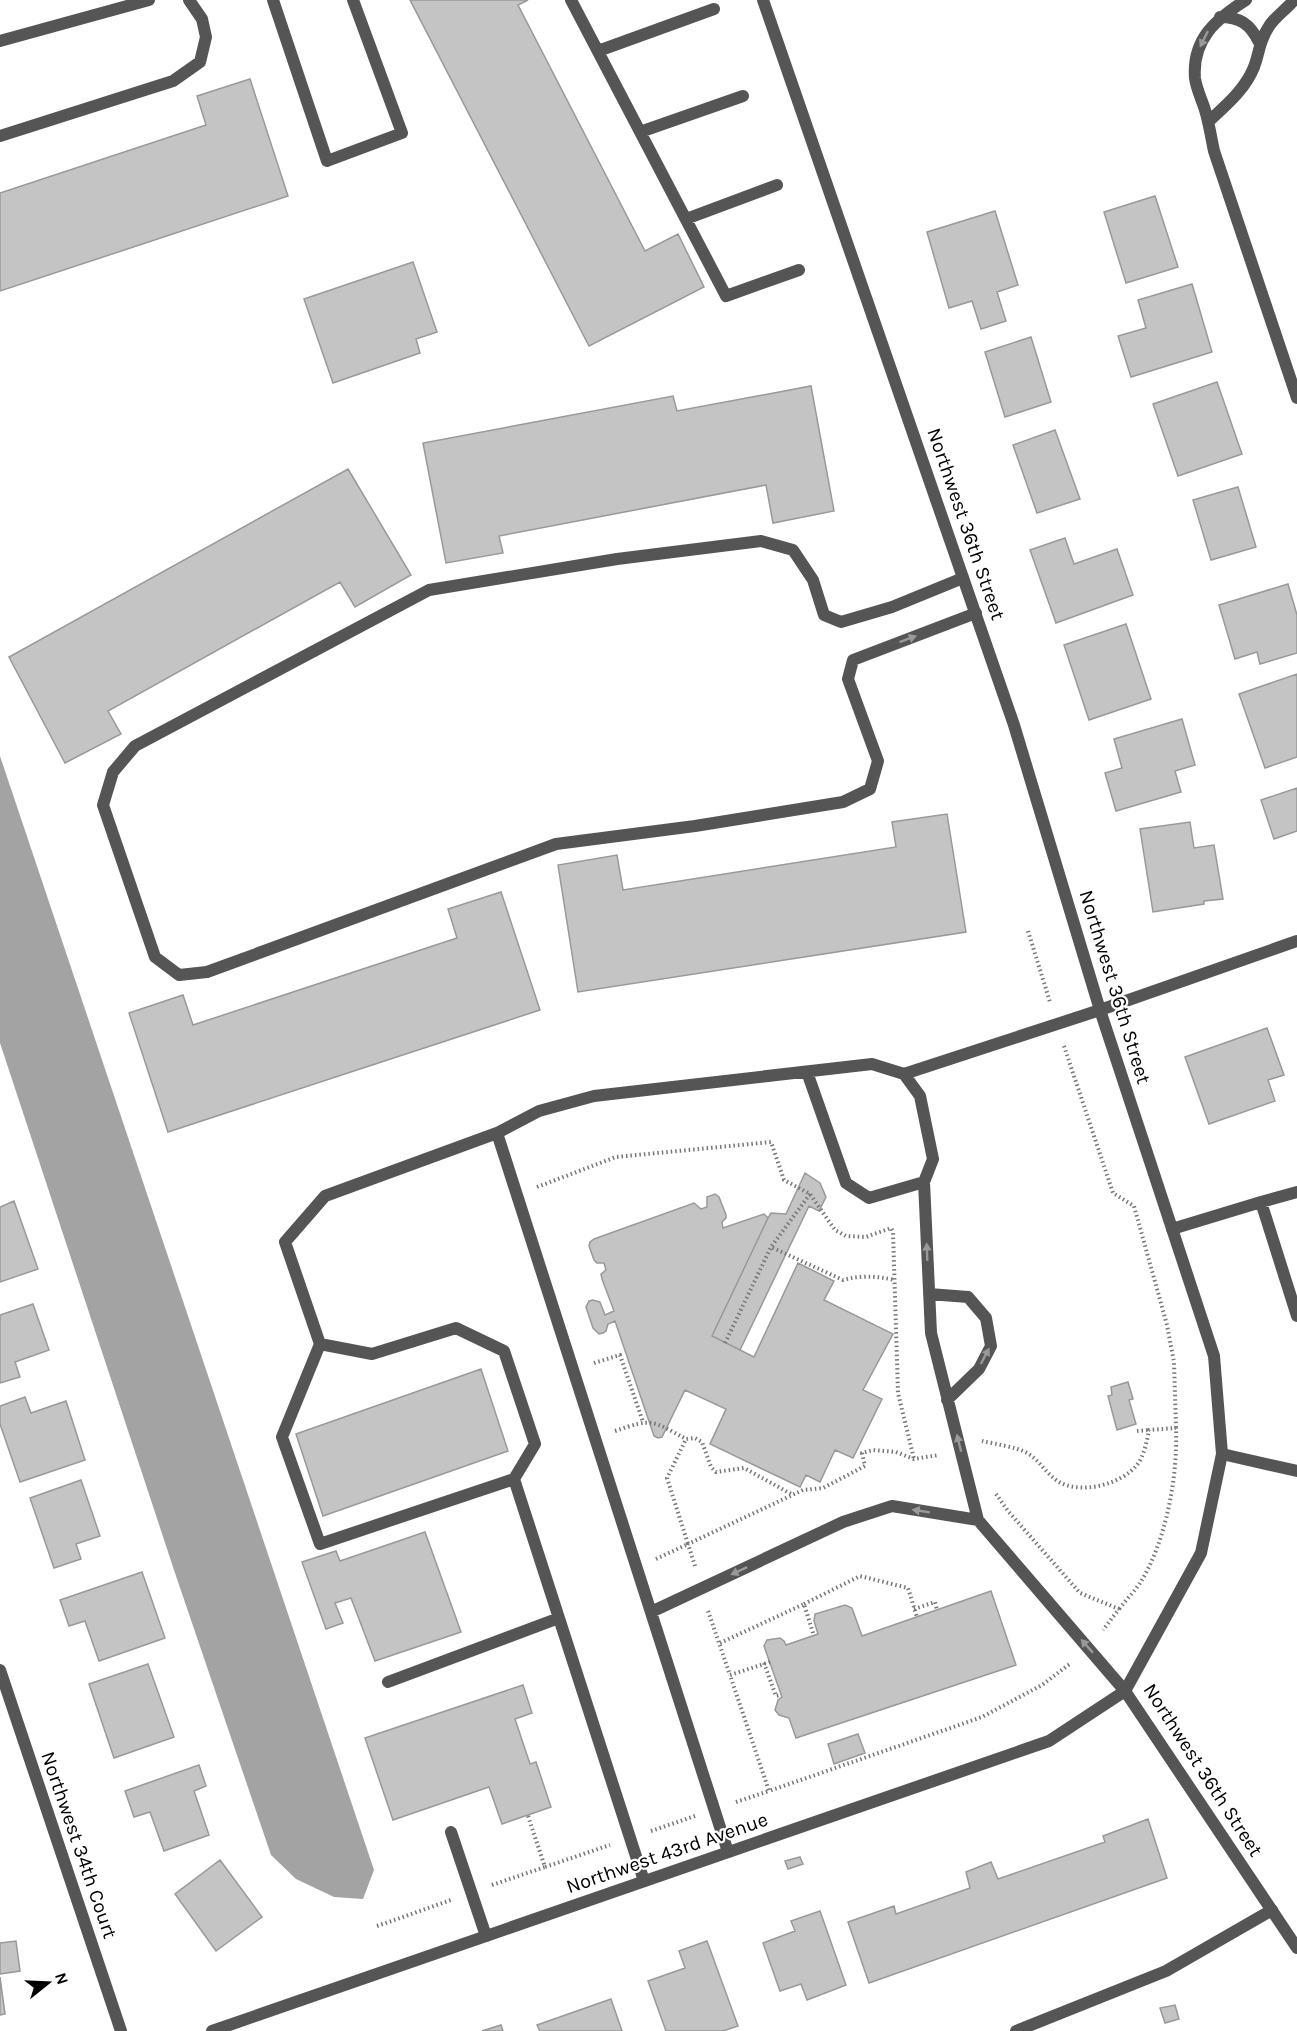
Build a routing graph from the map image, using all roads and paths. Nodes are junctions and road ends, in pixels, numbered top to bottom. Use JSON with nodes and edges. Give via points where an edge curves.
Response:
{"nodes":[{"id":1,"x":149,"y":0,"type":"edge"},
{"id":2,"x":189,"y":0,"type":"edge"},
{"id":3,"x":273,"y":0,"type":"edge"},
{"id":4,"x":353,"y":0,"type":"edge"},
{"id":5,"x":572,"y":0,"type":"edge"},
{"id":6,"x":763,"y":0,"type":"edge"},
{"id":7,"x":1246,"y":0,"type":"edge"},
{"id":8,"x":1294,"y":0,"type":"edge"},
{"id":9,"x":714,"y":9,"type":"dead end"},
{"id":10,"x":1220,"y":17,"type":"junction"},
{"id":11,"x":0,"y":41,"type":"edge"},
{"id":12,"x":1259,"y":42,"type":"junction"},
{"id":13,"x":598,"y":51,"type":"junction"},
{"id":14,"x":743,"y":96,"type":"dead end"},
{"id":15,"x":1208,"y":122,"type":"junction"},
{"id":16,"x":640,"y":132,"type":"junction"},
{"id":17,"x":0,"y":136,"type":"edge"},
{"id":18,"x":777,"y":185,"type":"dead end"},
{"id":19,"x":686,"y":219,"type":"junction"},
{"id":20,"x":799,"y":270,"type":"dead end"},
{"id":21,"x":1297,"y":398,"type":"edge"},
{"id":22,"x":963,"y":578,"type":"junction"},
{"id":23,"x":976,"y":614,"type":"junction"},
{"id":24,"x":1028,"y":931,"type":"dead end"},
{"id":25,"x":1297,"y":941,"type":"edge"},
{"id":26,"x":1100,"y":1010,"type":"junction"},
{"id":27,"x":1056,"y":1024,"type":"junction"},
{"id":28,"x":807,"y":1072,"type":"junction"},
{"id":29,"x":904,"y":1074,"type":"junction"},
{"id":30,"x":497,"y":1133,"type":"junction"},
{"id":31,"x":924,"y":1182,"type":"junction"},
{"id":32,"x":1297,"y":1192,"type":"edge"},
{"id":33,"x":516,"y":1194,"type":"junction"},
{"id":34,"x":810,"y":1194,"type":"junction"},
{"id":35,"x":1261,"y":1202,"type":"junction"},
{"id":36,"x":1172,"y":1229,"type":"junction"},
{"id":37,"x":771,"y":1247,"type":"junction"},
{"id":38,"x":895,"y":1280,"type":"junction"},
{"id":39,"x":929,"y":1294,"type":"junction"},
{"id":40,"x":1297,"y":1316,"type":"edge"},
{"id":41,"x":725,"y":1343,"type":"dead end"},
{"id":42,"x":320,"y":1344,"type":"junction"},
{"id":43,"x":573,"y":1370,"type":"junction"},
{"id":44,"x":948,"y":1400,"type":"junction"},
{"id":45,"x":590,"y":1422,"type":"junction"},
{"id":46,"x":643,"y":1422,"type":"junction"},
{"id":47,"x":1176,"y":1428,"type":"junction"},
{"id":48,"x":1149,"y":1430,"type":"junction"},
{"id":49,"x":1137,"y":1431,"type":"dead end"},
{"id":50,"x":957,"y":1437,"type":"junction"},
{"id":51,"x":686,"y":1439,"type":"junction"},
{"id":52,"x":981,"y":1441,"type":"junction"},
{"id":53,"x":981,"y":1451,"type":"dead end"},
{"id":54,"x":1222,"y":1454,"type":"junction"},
{"id":55,"x":914,"y":1459,"type":"junction"},
{"id":56,"x":1297,"y":1472,"type":"edge"},
{"id":57,"x":514,"y":1479,"type":"junction"},
{"id":58,"x":991,"y":1486,"type":"dead end"},
{"id":59,"x":793,"y":1495,"type":"junction"},
{"id":60,"x":978,"y":1520,"type":"junction"},
{"id":61,"x":688,"y":1544,"type":"junction"},
{"id":62,"x":637,"y":1568,"type":"junction"},
{"id":63,"x":702,"y":1588,"type":"junction"},
{"id":64,"x":804,"y":1604,"type":"junction"},
{"id":65,"x":914,"y":1609,"type":"junction"},
{"id":66,"x":1119,"y":1609,"type":"junction"},
{"id":67,"x":937,"y":1610,"type":"dead end"},
{"id":68,"x":651,"y":1612,"type":"junction"},
{"id":69,"x":916,"y":1617,"type":"dead end"},
{"id":70,"x":559,"y":1618,"type":"junction"},
{"id":71,"x":814,"y":1635,"type":"dead end"},
{"id":72,"x":720,"y":1643,"type":"junction"},
{"id":73,"x":1088,"y":1647,"type":"junction"},
{"id":74,"x":0,"y":1670,"type":"edge"},
{"id":75,"x":730,"y":1675,"type":"junction"},
{"id":76,"x":388,"y":1682,"type":"dead end"},
{"id":77,"x":1125,"y":1691,"type":"junction"},
{"id":78,"x":4,"y":1695,"type":"edge"},
{"id":79,"x":781,"y":1695,"type":"dead end"},
{"id":80,"x":451,"y":1832,"type":"dead end"},
{"id":81,"x":728,"y":1852,"type":"junction"},
{"id":82,"x":644,"y":1881,"type":"junction"},
{"id":83,"x":1272,"y":1910,"type":"junction"},
{"id":84,"x":486,"y":1936,"type":"junction"},
{"id":85,"x":1297,"y":1948,"type":"edge"},
{"id":86,"x":122,"y":2031,"type":"edge"},
{"id":87,"x":212,"y":2031,"type":"edge"},
{"id":88,"x":1016,"y":2031,"type":"edge"}],
"edges":[{"from":1,"to":11,"type":"street"},
{"from":2,"to":17,"type":"street","via":[[202,19],[206,38],[200,62],[173,81]]},
{"from":3,"to":4,"type":"street","via":[[327,160],[402,133]]},
{"from":5,"to":13,"type":"street"},
{"from":6,"to":22,"type":"street","name":"Northwest 36th Street"},
{"from":7,"to":10,"type":"street"},
{"from":8,"to":12,"type":"street","via":[[1270,24]]},
{"from":9,"to":13,"type":"street"},
{"from":10,"to":12,"type":"street","via":[[1246,22]]},
{"from":10,"to":15,"type":"street","one_way":true,"via":[[1205,34],[1195,78]]},
{"from":12,"to":15,"type":"street","via":[[1254,68],[1244,86]]},
{"from":13,"to":16,"type":"street"},
{"from":14,"to":16,"type":"street"},
{"from":15,"to":21,"type":"street","via":[[1214,151]]},
{"from":16,"to":19,"type":"street"},
{"from":18,"to":19,"type":"street"},
{"from":19,"to":20,"type":"street","via":[[726,296]]},
{"from":22,"to":23,"type":"street","name":"Northwest 36th Street"},
{"from":22,"to":23,"type":"street","one_way":true,"via":[[892,607],[841,622],[824,615],[813,580],[793,550],[761,541],[617,559],[429,590],[135,746],[113,772],[103,805],[155,957],[179,975],[207,972],[556,844],[843,802],[870,789],[878,761],[848,679],[853,660]]},
{"from":23,"to":26,"type":"street","name":"Northwest 36th Street","via":[[1014,724]]},
{"from":24,"to":27,"type":"path"},
{"from":25,"to":26,"type":"street"},
{"from":26,"to":27,"type":"street"},
{"from":26,"to":36,"type":"street","name":"Northwest 36th Street"},
{"from":27,"to":29,"type":"street"},
{"from":27,"to":47,"type":"path","via":[[1113,1193],[1134,1206],[1158,1285],[1174,1362]]},
{"from":28,"to":29,"type":"street","via":[[872,1064]]},
{"from":28,"to":30,"type":"street","via":[[594,1096],[538,1111]]},
{"from":28,"to":31,"type":"street","via":[[846,1183],[869,1198]]},
{"from":29,"to":31,"type":"street","via":[[920,1096],[933,1159]]},
{"from":30,"to":33,"type":"street"},
{"from":30,"to":42,"type":"street","via":[[326,1196],[285,1242]]},
{"from":39,"to":31,"type":"street","one_way":true},
{"from":32,"to":35,"type":"street"},
{"from":33,"to":34,"type":"path","via":[[616,1157],[771,1142],[784,1180]]},
{"from":33,"to":43,"type":"street"},
{"from":34,"to":37,"type":"path"},
{"from":34,"to":38,"type":"path","via":[[835,1230],[846,1236],[866,1237],[891,1228]]},
{"from":35,"to":36,"type":"street"},
{"from":35,"to":40,"type":"street"},
{"from":36,"to":54,"type":"street","name":"Northwest 36th Street","via":[[1214,1356]]},
{"from":37,"to":38,"type":"path","via":[[843,1280],[872,1275]]},
{"from":37,"to":41,"type":"path"},
{"from":38,"to":55,"type":"path","via":[[898,1393]]},
{"from":39,"to":44,"type":"street","via":[[931,1333]]},
{"from":44,"to":39,"type":"street","one_way":true,"via":[[979,1369],[991,1346],[986,1318],[968,1296]]},
{"from":42,"to":57,"type":"street","via":[[372,1354],[456,1328],[504,1352],[535,1444]]},
{"from":42,"to":57,"type":"street","via":[[282,1437],[320,1544]]},
{"from":43,"to":45,"type":"street"},
{"from":43,"to":46,"type":"path","via":[[620,1355]]},
{"from":44,"to":50,"type":"street"},
{"from":45,"to":46,"type":"path","via":[[613,1431]]},
{"from":45,"to":62,"type":"street"},
{"from":46,"to":51,"type":"path","via":[[656,1423]]},
{"from":47,"to":48,"type":"path"},
{"from":47,"to":66,"type":"path","via":[[1177,1458],[1170,1497],[1152,1560],[1139,1585]]},
{"from":48,"to":49,"type":"path"},
{"from":48,"to":52,"type":"path","via":[[1138,1463],[1130,1472],[1094,1487],[1062,1484],[1027,1453]]},
{"from":50,"to":52,"type":"path"},
{"from":50,"to":55,"type":"path","via":[[938,1443],[940,1454]]},
{"from":60,"to":50,"type":"street","one_way":true},
{"from":51,"to":59,"type":"path","via":[[702,1442],[716,1472],[744,1468]]},
{"from":51,"to":61,"type":"path","via":[[667,1478]]},
{"from":52,"to":53,"type":"path"},
{"from":54,"to":56,"type":"street"},
{"from":54,"to":77,"type":"street","name":"Northwest 36th Street","via":[[1201,1553]]},
{"from":55,"to":59,"type":"path","via":[[873,1450],[862,1454],[865,1466],[824,1488]]},
{"from":57,"to":70,"type":"street"},
{"from":58,"to":66,"type":"path","via":[[1080,1593]]},
{"from":59,"to":61,"type":"path"},
{"from":60,"to":63,"type":"street","one_way":true,"via":[[892,1506],[843,1522]]},
{"from":73,"to":60,"type":"street","one_way":true},
{"from":61,"to":62,"type":"path"},
{"from":61,"to":63,"type":"path"},
{"from":62,"to":68,"type":"street"},
{"from":63,"to":68,"type":"street"},
{"from":63,"to":72,"type":"path","via":[[710,1623]]},
{"from":64,"to":65,"type":"path","via":[[860,1576],[908,1588]]},
{"from":64,"to":71,"type":"path"},
{"from":64,"to":72,"type":"path"},
{"from":65,"to":67,"type":"path","via":[[935,1602]]},
{"from":65,"to":69,"type":"path"},
{"from":66,"to":73,"type":"path"},
{"from":68,"to":81,"type":"street"},
{"from":70,"to":76,"type":"street"},
{"from":70,"to":82,"type":"street"},
{"from":72,"to":75,"type":"path"},
{"from":73,"to":75,"type":"path","via":[[1042,1685],[982,1717],[769,1791]]},
{"from":73,"to":77,"type":"street"},
{"from":74,"to":78,"type":"street","name":"Northwest 34th Court"},
{"from":75,"to":79,"type":"path","via":[[767,1663],[776,1696]]},
{"from":77,"to":81,"type":"street","name":"Northwest 43rd Avenue","via":[[1049,1741]]},
{"from":77,"to":83,"type":"street","name":"Northwest 36th Street"},
{"from":78,"to":86,"type":"street","name":"Northwest 34th Court"},
{"from":80,"to":84,"type":"street"},
{"from":81,"to":82,"type":"street","name":"Northwest 43rd Avenue"},
{"from":82,"to":84,"type":"street","name":"Northwest 43rd Avenue"},
{"from":83,"to":85,"type":"street","name":"Northwest 36th Street"},
{"from":83,"to":88,"type":"street","via":[[1166,1971]]},
{"from":84,"to":87,"type":"street","name":"Northwest 43rd Avenue"}]}
